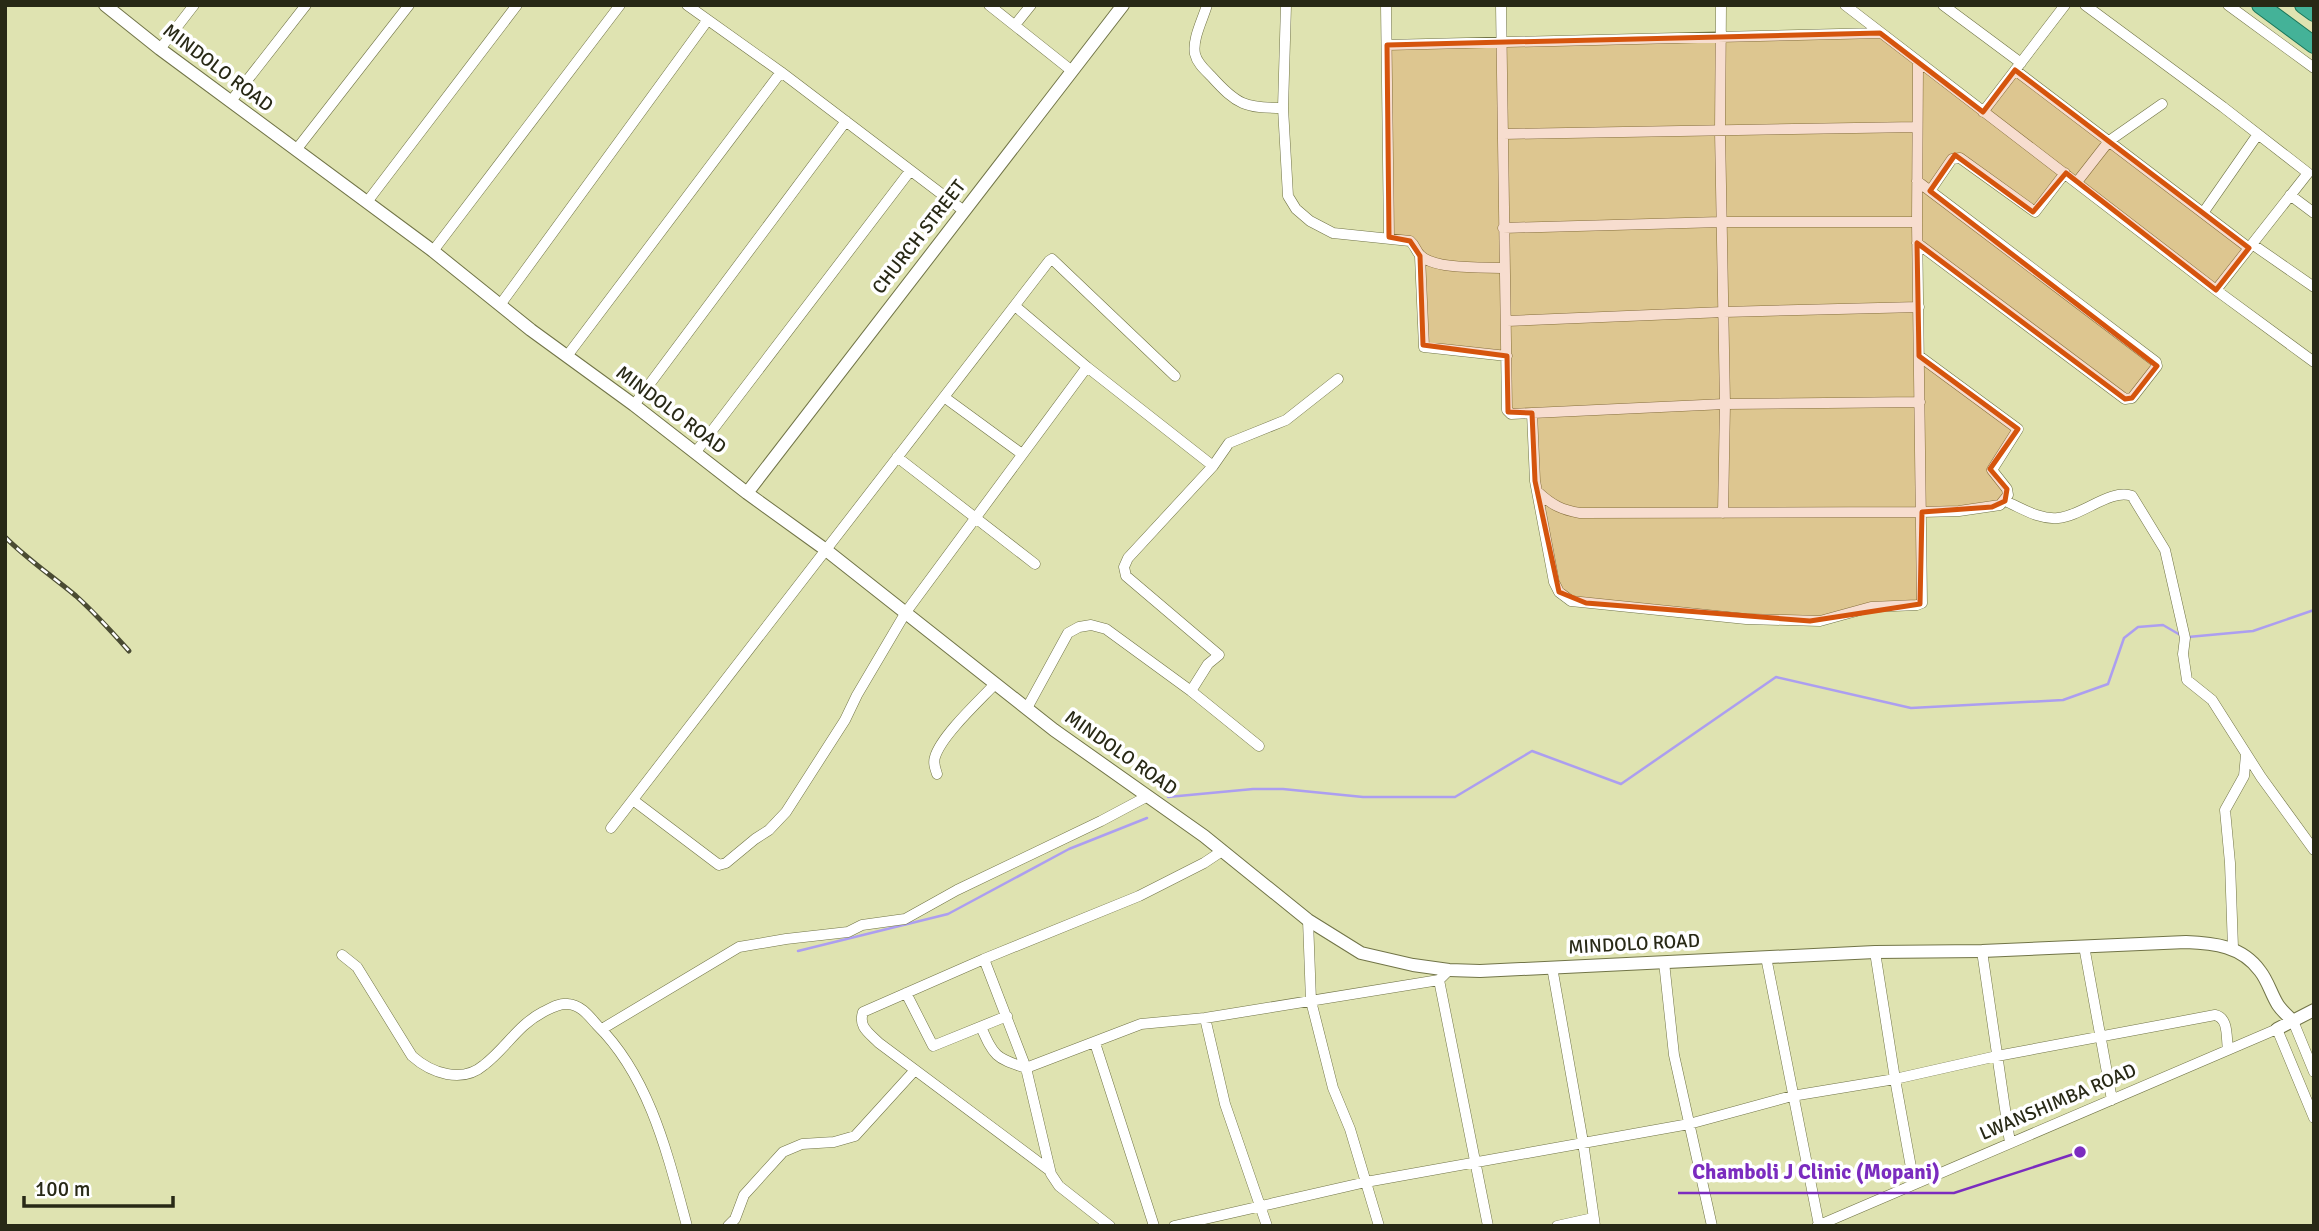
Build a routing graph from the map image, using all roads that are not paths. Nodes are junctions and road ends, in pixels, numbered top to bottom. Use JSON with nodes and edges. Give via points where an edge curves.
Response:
{"nodes":[{"id":1,"x":106,"y":5,"type":"edge"},
{"id":2,"x":194,"y":5,"type":"edge"},
{"id":3,"x":306,"y":5,"type":"edge"},
{"id":4,"x":409,"y":5,"type":"edge"},
{"id":5,"x":517,"y":5,"type":"edge"},
{"id":6,"x":620,"y":5,"type":"edge"},
{"id":7,"x":687,"y":5,"type":"edge"},
{"id":8,"x":989,"y":5,"type":"edge"},
{"id":9,"x":1031,"y":5,"type":"edge"},
{"id":10,"x":1123,"y":5,"type":"edge"},
{"id":11,"x":1208,"y":5,"type":"edge"},
{"id":12,"x":1286,"y":5,"type":"edge"},
{"id":13,"x":1385,"y":5,"type":"edge"},
{"id":14,"x":1501,"y":5,"type":"edge"},
{"id":15,"x":1721,"y":5,"type":"edge"},
{"id":16,"x":1845,"y":5,"type":"edge"},
{"id":17,"x":1943,"y":5,"type":"edge"},
{"id":18,"x":2065,"y":5,"type":"edge"},
{"id":19,"x":2085,"y":5,"type":"edge"},
{"id":20,"x":2228,"y":5,"type":"edge"},
{"id":21,"x":2260,"y":5,"type":"edge"},
{"id":22,"x":2303,"y":5,"type":"edge"},
{"id":23,"x":2314,"y":13,"type":"edge"},
{"id":24,"x":707,"y":21,"type":"junction"},
{"id":25,"x":1015,"y":25,"type":"junction"},
{"id":26,"x":1880,"y":33,"type":"junction"},
{"id":27,"x":1720,"y":38,"type":"junction"},
{"id":28,"x":1501,"y":44,"type":"junction"},
{"id":29,"x":1387,"y":45,"type":"junction"},
{"id":30,"x":2314,"y":45,"type":"edge"},
{"id":31,"x":160,"y":49,"type":"junction"},
{"id":32,"x":1918,"y":64,"type":"junction"},
{"id":33,"x":2018,"y":66,"type":"junction"},
{"id":34,"x":2314,"y":68,"type":"edge"},
{"id":35,"x":1072,"y":71,"type":"junction"},
{"id":36,"x":780,"y":72,"type":"junction"},
{"id":37,"x":231,"y":101,"type":"junction"},
{"id":38,"x":2162,"y":104,"type":"dead end"},
{"id":39,"x":1283,"y":108,"type":"junction"},
{"id":40,"x":1983,"y":112,"type":"junction"},
{"id":41,"x":846,"y":121,"type":"junction"},
{"id":42,"x":1917,"y":127,"type":"junction"},
{"id":43,"x":1720,"y":131,"type":"junction"},
{"id":44,"x":1503,"y":134,"type":"junction"},
{"id":45,"x":2258,"y":134,"type":"junction"},
{"id":46,"x":2109,"y":141,"type":"junction"},
{"id":47,"x":296,"y":150,"type":"junction"},
{"id":48,"x":2311,"y":169,"type":"edge"},
{"id":49,"x":911,"y":171,"type":"junction"},
{"id":50,"x":2065,"y":173,"type":"junction"},
{"id":51,"x":1917,"y":181,"type":"junction"},
{"id":52,"x":2077,"y":182,"type":"junction"},
{"id":53,"x":1930,"y":191,"type":"junction"},
{"id":54,"x":2290,"y":195,"type":"junction"},
{"id":55,"x":367,"y":202,"type":"junction"},
{"id":56,"x":964,"y":211,"type":"junction"},
{"id":57,"x":2314,"y":212,"type":"edge"},
{"id":58,"x":2203,"y":213,"type":"junction"},
{"id":59,"x":1721,"y":222,"type":"junction"},
{"id":60,"x":1917,"y":222,"type":"junction"},
{"id":61,"x":1503,"y":228,"type":"junction"},
{"id":62,"x":1390,"y":237,"type":"junction"},
{"id":63,"x":1917,"y":243,"type":"junction"},
{"id":64,"x":2251,"y":246,"type":"junction"},
{"id":65,"x":433,"y":251,"type":"junction"},
{"id":66,"x":1420,"y":256,"type":"junction"},
{"id":67,"x":1504,"y":268,"type":"junction"},
{"id":68,"x":2314,"y":287,"type":"edge"},
{"id":69,"x":2216,"y":290,"type":"junction"},
{"id":70,"x":500,"y":305,"type":"junction"},
{"id":71,"x":1015,"y":306,"type":"junction"},
{"id":72,"x":1919,"y":307,"type":"junction"},
{"id":73,"x":1724,"y":312,"type":"junction"},
{"id":74,"x":1507,"y":321,"type":"junction"},
{"id":75,"x":567,"y":356,"type":"junction"},
{"id":76,"x":1507,"y":356,"type":"junction"},
{"id":77,"x":1919,"y":356,"type":"junction"},
{"id":78,"x":2314,"y":362,"type":"edge"},
{"id":79,"x":1087,"y":367,"type":"junction"},
{"id":80,"x":1175,"y":376,"type":"dead end"},
{"id":81,"x":1338,"y":379,"type":"dead end"},
{"id":82,"x":944,"y":397,"type":"junction"},
{"id":83,"x":1920,"y":402,"type":"junction"},
{"id":84,"x":1725,"y":404,"type":"junction"},
{"id":85,"x":634,"y":405,"type":"junction"},
{"id":86,"x":1532,"y":413,"type":"junction"},
{"id":87,"x":695,"y":453,"type":"junction"},
{"id":88,"x":1022,"y":454,"type":"junction"},
{"id":89,"x":897,"y":457,"type":"junction"},
{"id":90,"x":1213,"y":466,"type":"junction"},
{"id":91,"x":747,"y":493,"type":"junction"},
{"id":92,"x":1538,"y":493,"type":"junction"},
{"id":93,"x":2005,"y":501,"type":"junction"},
{"id":94,"x":1922,"y":512,"type":"junction"},
{"id":95,"x":1723,"y":513,"type":"junction"},
{"id":96,"x":976,"y":519,"type":"junction"},
{"id":97,"x":826,"y":550,"type":"junction"},
{"id":98,"x":1035,"y":564,"type":"dead end"},
{"id":99,"x":905,"y":612,"type":"junction"},
{"id":100,"x":996,"y":684,"type":"junction"},
{"id":101,"x":1191,"y":691,"type":"junction"},
{"id":102,"x":1027,"y":708,"type":"junction"},
{"id":103,"x":1259,"y":746,"type":"dead end"},
{"id":104,"x":2246,"y":755,"type":"junction"},
{"id":105,"x":937,"y":774,"type":"dead end"},
{"id":106,"x":1147,"y":796,"type":"junction"},
{"id":107,"x":633,"y":800,"type":"junction"},
{"id":108,"x":611,"y":828,"type":"dead end"},
{"id":109,"x":2314,"y":850,"type":"edge"},
{"id":110,"x":1222,"y":851,"type":"junction"},
{"id":111,"x":1308,"y":920,"type":"junction"},
{"id":112,"x":2084,"y":946,"type":"junction"},
{"id":113,"x":2233,"y":948,"type":"junction"},
{"id":114,"x":1982,"y":951,"type":"junction"},
{"id":115,"x":1875,"y":952,"type":"junction"},
{"id":116,"x":342,"y":955,"type":"dead end"},
{"id":117,"x":1766,"y":957,"type":"junction"},
{"id":118,"x":984,"y":959,"type":"junction"},
{"id":119,"x":1664,"y":962,"type":"junction"},
{"id":120,"x":1552,"y":967,"type":"junction"},
{"id":121,"x":1449,"y":970,"type":"junction"},
{"id":122,"x":1439,"y":980,"type":"junction"},
{"id":123,"x":906,"y":993,"type":"junction"},
{"id":124,"x":1311,"y":1001,"type":"junction"},
{"id":125,"x":2278,"y":1006,"type":"junction"},
{"id":126,"x":2314,"y":1010,"type":"edge"},
{"id":127,"x":1007,"y":1016,"type":"junction"},
{"id":128,"x":1205,"y":1018,"type":"junction"},
{"id":129,"x":2292,"y":1021,"type":"junction"},
{"id":130,"x":981,"y":1027,"type":"junction"},
{"id":131,"x":602,"y":1029,"type":"junction"},
{"id":132,"x":2277,"y":1029,"type":"junction"},
{"id":133,"x":2101,"y":1036,"type":"junction"},
{"id":134,"x":1095,"y":1043,"type":"junction"},
{"id":135,"x":2228,"y":1050,"type":"junction"},
{"id":136,"x":1997,"y":1056,"type":"junction"},
{"id":137,"x":1026,"y":1068,"type":"junction"},
{"id":138,"x":915,"y":1070,"type":"junction"},
{"id":139,"x":2314,"y":1072,"type":"edge"},
{"id":140,"x":1895,"y":1079,"type":"junction"},
{"id":141,"x":1792,"y":1096,"type":"junction"},
{"id":142,"x":2112,"y":1100,"type":"junction"},
{"id":143,"x":2314,"y":1118,"type":"edge"},
{"id":144,"x":1689,"y":1124,"type":"junction"},
{"id":145,"x":1583,"y":1142,"type":"junction"},
{"id":146,"x":2010,"y":1143,"type":"junction"},
{"id":147,"x":1477,"y":1162,"type":"junction"},
{"id":148,"x":1049,"y":1170,"type":"junction"},
{"id":149,"x":1366,"y":1182,"type":"junction"},
{"id":150,"x":1914,"y":1184,"type":"junction"},
{"id":151,"x":1259,"y":1204,"type":"junction"},
{"id":152,"x":1594,"y":1222,"type":"edge"},
{"id":153,"x":1818,"y":1225,"type":"edge"},
{"id":154,"x":687,"y":1226,"type":"edge"},
{"id":155,"x":728,"y":1226,"type":"edge"},
{"id":156,"x":1110,"y":1226,"type":"edge"},
{"id":157,"x":1154,"y":1226,"type":"edge"},
{"id":158,"x":1174,"y":1226,"type":"edge"},
{"id":159,"x":1267,"y":1226,"type":"edge"},
{"id":160,"x":1379,"y":1226,"type":"edge"},
{"id":161,"x":1488,"y":1226,"type":"edge"},
{"id":162,"x":1557,"y":1226,"type":"edge"},
{"id":163,"x":1713,"y":1226,"type":"edge"}],
"edges":[{"from":1,"to":31,"type":"street","name":"MINDOLO ROAD"},
{"from":2,"to":31,"type":"street"},
{"from":3,"to":37,"type":"street"},
{"from":4,"to":47,"type":"street"},
{"from":5,"to":55,"type":"street"},
{"from":6,"to":65,"type":"street"},
{"from":7,"to":24,"type":"street"},
{"from":8,"to":25,"type":"street"},
{"from":9,"to":25,"type":"street"},
{"from":10,"to":35,"type":"street","name":"CHURCH STREET"},
{"from":11,"to":39,"type":"street","via":[[1195,45],[1201,65],[1239,103]]},
{"from":12,"to":39,"type":"street"},
{"from":13,"to":29,"type":"street"},
{"from":14,"to":28,"type":"street"},
{"from":15,"to":27,"type":"street"},
{"from":16,"to":26,"type":"street"},
{"from":17,"to":33,"type":"street"},
{"from":18,"to":33,"type":"street"},
{"from":19,"to":45,"type":"street"},
{"from":20,"to":34,"type":"street"},
{"from":21,"to":30,"type":"highway"},
{"from":22,"to":23,"type":"highway"},
{"from":24,"to":36,"type":"street"},
{"from":24,"to":70,"type":"street"},
{"from":25,"to":35,"type":"street"},
{"from":26,"to":27,"type":"street"},
{"from":26,"to":32,"type":"street"},
{"from":27,"to":28,"type":"street"},
{"from":27,"to":43,"type":"street"},
{"from":28,"to":29,"type":"street"},
{"from":28,"to":44,"type":"street"},
{"from":29,"to":62,"type":"street"},
{"from":31,"to":37,"type":"street","name":"MINDOLO ROAD"},
{"from":32,"to":40,"type":"street"},
{"from":32,"to":42,"type":"street"},
{"from":33,"to":40,"type":"street"},
{"from":33,"to":46,"type":"street"},
{"from":35,"to":56,"type":"street","name":"CHURCH STREET"},
{"from":36,"to":41,"type":"street"},
{"from":36,"to":75,"type":"street"},
{"from":37,"to":47,"type":"street","name":"MINDOLO ROAD"},
{"from":38,"to":46,"type":"street"},
{"from":39,"to":62,"type":"street","via":[[1288,196],[1296,209],[1333,233]]},
{"from":40,"to":50,"type":"street"},
{"from":41,"to":49,"type":"street"},
{"from":41,"to":85,"type":"street"},
{"from":42,"to":43,"type":"street"},
{"from":42,"to":51,"type":"street"},
{"from":43,"to":44,"type":"street"},
{"from":43,"to":59,"type":"street"},
{"from":44,"to":61,"type":"street"},
{"from":45,"to":48,"type":"street"},
{"from":45,"to":58,"type":"street"},
{"from":46,"to":52,"type":"street"},
{"from":46,"to":58,"type":"street"},
{"from":47,"to":55,"type":"street","name":"MINDOLO ROAD"},
{"from":48,"to":54,"type":"street"},
{"from":49,"to":56,"type":"street"},
{"from":49,"to":87,"type":"street"},
{"from":50,"to":52,"type":"street"},
{"from":50,"to":53,"type":"street","via":[[2035,212],[1960,158],[1952,159]]},
{"from":51,"to":53,"type":"street"},
{"from":51,"to":60,"type":"street"},
{"from":52,"to":69,"type":"street"},
{"from":53,"to":63,"type":"street","via":[[2157,366],[2132,398],[2125,399]]},
{"from":54,"to":57,"type":"street"},
{"from":54,"to":64,"type":"street"},
{"from":55,"to":65,"type":"street","name":"MINDOLO ROAD"},
{"from":56,"to":91,"type":"street","name":"CHURCH STREET"},
{"from":58,"to":64,"type":"street"},
{"from":59,"to":60,"type":"street"},
{"from":59,"to":61,"type":"street"},
{"from":59,"to":73,"type":"street"},
{"from":60,"to":63,"type":"street"},
{"from":61,"to":67,"type":"street"},
{"from":62,"to":66,"type":"street","via":[[1410,241]]},
{"from":63,"to":72,"type":"street"},
{"from":64,"to":68,"type":"street"},
{"from":64,"to":69,"type":"street"},
{"from":65,"to":70,"type":"street","name":"MINDOLO ROAD"},
{"from":66,"to":67,"type":"street","via":[[1453,266]]},
{"from":66,"to":76,"type":"street","via":[[1424,347]]},
{"from":67,"to":74,"type":"street"},
{"from":69,"to":78,"type":"street"},
{"from":70,"to":75,"type":"street","name":"MINDOLO ROAD"},
{"from":71,"to":79,"type":"street"},
{"from":71,"to":80,"type":"street","via":[[1052,259]]},
{"from":71,"to":82,"type":"street"},
{"from":72,"to":73,"type":"street"},
{"from":72,"to":77,"type":"street"},
{"from":73,"to":74,"type":"street"},
{"from":73,"to":84,"type":"street"},
{"from":74,"to":76,"type":"street"},
{"from":75,"to":85,"type":"street","name":"MINDOLO ROAD"},
{"from":76,"to":86,"type":"street","via":[[1508,412]]},
{"from":77,"to":83,"type":"street"},
{"from":77,"to":93,"type":"street","via":[[2018,429],[1992,470],[2007,489]]},
{"from":79,"to":88,"type":"street"},
{"from":79,"to":90,"type":"street"},
{"from":81,"to":90,"type":"street","via":[[1286,420],[1229,443]]},
{"from":82,"to":88,"type":"street"},
{"from":82,"to":89,"type":"street"},
{"from":83,"to":84,"type":"street"},
{"from":83,"to":94,"type":"street"},
{"from":84,"to":86,"type":"street"},
{"from":84,"to":95,"type":"street"},
{"from":85,"to":87,"type":"street","name":"MINDOLO ROAD"},
{"from":86,"to":92,"type":"street"},
{"from":87,"to":91,"type":"street","name":"MINDOLO ROAD"},
{"from":88,"to":96,"type":"street"},
{"from":89,"to":96,"type":"street"},
{"from":89,"to":97,"type":"street"},
{"from":90,"to":101,"type":"street","via":[[1124,566],[1126,576],[1219,655]]},
{"from":91,"to":97,"type":"street","name":"MINDOLO ROAD"},
{"from":92,"to":94,"type":"street","via":[[1554,582],[1571,601],[1746,618],[1820,621],[1871,607],[1920,604]]},
{"from":92,"to":95,"type":"street","via":[[1552,505],[1580,513]]},
{"from":93,"to":94,"type":"street","via":[[1992,508]]},
{"from":93,"to":104,"type":"street","via":[[2057,518],[2118,494],[2132,496],[2165,551],[2185,638],[2187,680],[2212,700]]},
{"from":94,"to":95,"type":"street"},
{"from":96,"to":98,"type":"street"},
{"from":96,"to":99,"type":"street"},
{"from":97,"to":99,"type":"street","name":"MINDOLO ROAD"},
{"from":97,"to":107,"type":"street"},
{"from":99,"to":100,"type":"street","name":"MINDOLO ROAD"},
{"from":99,"to":107,"type":"street","via":[[845,720],[786,812],[726,863],[719,865]]},
{"from":100,"to":102,"type":"street","name":"MINDOLO ROAD"},
{"from":100,"to":105,"type":"street","via":[[936,754]]},
{"from":101,"to":102,"type":"street","via":[[1106,629],[1091,625],[1068,634]]},
{"from":101,"to":103,"type":"street"},
{"from":102,"to":106,"type":"street","name":"MINDOLO ROAD"},
{"from":104,"to":109,"type":"street"},
{"from":104,"to":113,"type":"street","via":[[2244,776],[2225,810]]},
{"from":106,"to":110,"type":"street","name":"MINDOLO ROAD"},
{"from":106,"to":131,"type":"street","via":[[905,919],[739,947]]},
{"from":107,"to":108,"type":"street"},
{"from":110,"to":111,"type":"street","name":"MINDOLO ROAD"},
{"from":110,"to":118,"type":"street","via":[[1139,896]]},
{"from":111,"to":121,"type":"street","name":"MINDOLO ROAD","via":[[1361,953]]},
{"from":111,"to":124,"type":"street"},
{"from":112,"to":113,"type":"street","name":"MINDOLO ROAD","via":[[2186,942]]},
{"from":112,"to":114,"type":"street","name":"MINDOLO ROAD"},
{"from":112,"to":133,"type":"street"},
{"from":113,"to":125,"type":"street","via":[[2261,971]]},
{"from":114,"to":115,"type":"street","name":"MINDOLO ROAD"},
{"from":114,"to":136,"type":"street"},
{"from":115,"to":117,"type":"street","name":"MINDOLO ROAD"},
{"from":115,"to":140,"type":"street"},
{"from":116,"to":131,"type":"street","via":[[357,967],[412,1056],[441,1074],[470,1073],[484,1066],[522,1025],[555,1006],[574,1005]]},
{"from":117,"to":119,"type":"street","name":"MINDOLO ROAD"},
{"from":117,"to":141,"type":"street"},
{"from":118,"to":123,"type":"street"},
{"from":118,"to":127,"type":"street"},
{"from":119,"to":120,"type":"street","name":"MINDOLO ROAD"},
{"from":119,"to":144,"type":"street","via":[[1670,1031]]},
{"from":120,"to":121,"type":"street","name":"MINDOLO ROAD"},
{"from":120,"to":145,"type":"street"},
{"from":121,"to":122,"type":"street"},
{"from":122,"to":124,"type":"street"},
{"from":122,"to":147,"type":"street"},
{"from":123,"to":130,"type":"street","via":[[933,1046]]},
{"from":123,"to":138,"type":"street","via":[[863,1012],[860,1020],[879,1043]]},
{"from":124,"to":128,"type":"street"},
{"from":124,"to":149,"type":"street","via":[[1333,1088]]},
{"from":125,"to":129,"type":"street"},
{"from":125,"to":132,"type":"street"},
{"from":126,"to":129,"type":"street","name":"LWANSHIMBA ROAD"},
{"from":127,"to":130,"type":"street"},
{"from":127,"to":137,"type":"street"},
{"from":128,"to":134,"type":"street","via":[[1141,1024]]},
{"from":128,"to":151,"type":"street","via":[[1225,1104]]},
{"from":129,"to":132,"type":"street","name":"LWANSHIMBA ROAD"},
{"from":129,"to":139,"type":"street"},
{"from":130,"to":137,"type":"street","via":[[993,1053]]},
{"from":131,"to":154,"type":"street","via":[[637,1077],[661,1137]]},
{"from":132,"to":135,"type":"street","name":"LWANSHIMBA ROAD"},
{"from":132,"to":143,"type":"street"},
{"from":133,"to":135,"type":"street","via":[[2215,1015],[2224,1020]]},
{"from":133,"to":136,"type":"street"},
{"from":133,"to":142,"type":"street"},
{"from":134,"to":137,"type":"street"},
{"from":134,"to":157,"type":"street"},
{"from":135,"to":142,"type":"street","name":"LWANSHIMBA ROAD"},
{"from":136,"to":140,"type":"street"},
{"from":136,"to":146,"type":"street"},
{"from":137,"to":148,"type":"street"},
{"from":138,"to":148,"type":"street"},
{"from":138,"to":155,"type":"street","via":[[855,1136],[802,1144],[783,1152],[744,1195]]},
{"from":140,"to":141,"type":"street"},
{"from":140,"to":150,"type":"street"},
{"from":141,"to":144,"type":"street"},
{"from":141,"to":153,"type":"street"},
{"from":142,"to":146,"type":"street","name":"LWANSHIMBA ROAD"},
{"from":144,"to":145,"type":"street"},
{"from":144,"to":163,"type":"street"},
{"from":145,"to":147,"type":"street"},
{"from":145,"to":152,"type":"street"},
{"from":146,"to":150,"type":"street","name":"LWANSHIMBA ROAD"},
{"from":147,"to":149,"type":"street"},
{"from":147,"to":161,"type":"street"},
{"from":148,"to":156,"type":"street","via":[[1059,1186]]},
{"from":149,"to":151,"type":"street"},
{"from":149,"to":160,"type":"street"},
{"from":150,"to":153,"type":"street","name":"LWANSHIMBA ROAD"},
{"from":151,"to":158,"type":"street"},
{"from":151,"to":159,"type":"street"},
{"from":152,"to":162,"type":"street"}]}
